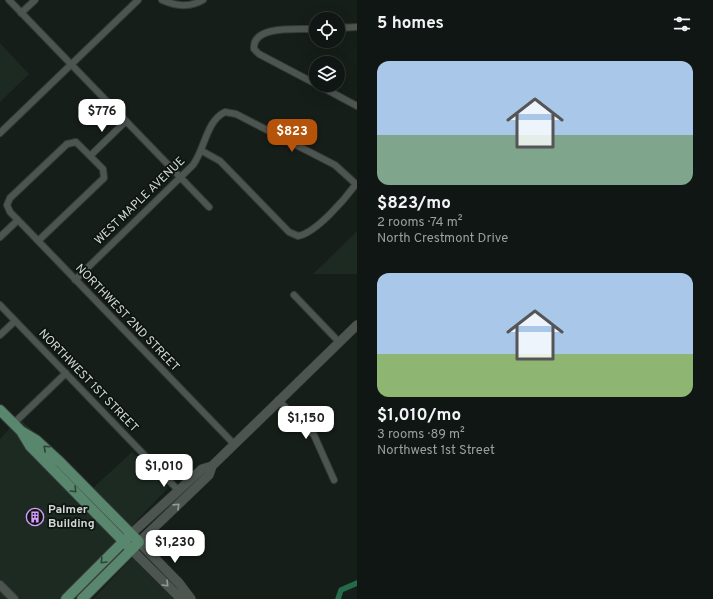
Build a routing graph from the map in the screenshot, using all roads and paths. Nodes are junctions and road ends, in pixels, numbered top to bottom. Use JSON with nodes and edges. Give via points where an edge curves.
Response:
{"nodes":[{"id":1,"x":9,"y":0,"type":"edge"},
{"id":2,"x":35,"y":0,"type":"edge"},
{"id":3,"x":138,"y":0,"type":"edge"},
{"id":4,"x":162,"y":0,"type":"edge"},
{"id":5,"x":203,"y":0,"type":"edge"},
{"id":6,"x":21,"y":13,"type":"junction"},
{"id":7,"x":357,"y":27,"type":"edge"},
{"id":8,"x":345,"y":28,"type":"edge"},
{"id":9,"x":309,"y":29,"type":"edge"},
{"id":10,"x":70,"y":65,"type":"junction"},
{"id":11,"x":309,"y":81,"type":"edge"},
{"id":12,"x":330,"y":92,"type":"edge"},
{"id":13,"x":357,"y":106,"type":"edge"},
{"id":14,"x":125,"y":122,"type":"junction"},
{"id":15,"x":0,"y":133,"type":"edge"},
{"id":16,"x":202,"y":151,"type":"junction"},
{"id":17,"x":90,"y":156,"type":"junction"},
{"id":18,"x":181,"y":178,"type":"junction"},
{"id":19,"x":356,"y":185,"type":"edge"},
{"id":20,"x":209,"y":207,"type":"dead end"},
{"id":21,"x":18,"y":220,"type":"junction"},
{"id":22,"x":0,"y":237,"type":"edge"},
{"id":23,"x":38,"y":241,"type":"junction"},
{"id":24,"x":75,"y":280,"type":"junction"},
{"id":25,"x":294,"y":295,"type":"dead end"},
{"id":26,"x":0,"y":305,"type":"edge"},
{"id":27,"x":15,"y":321,"type":"junction"},
{"id":28,"x":357,"y":325,"type":"edge"},
{"id":29,"x":0,"y":335,"type":"edge"},
{"id":30,"x":339,"y":342,"type":"junction"},
{"id":31,"x":66,"y":373,"type":"junction"},
{"id":32,"x":278,"y":400,"type":"junction"},
{"id":33,"x":0,"y":410,"type":"edge"},
{"id":34,"x":13,"y":424,"type":"junction"},
{"id":35,"x":234,"y":444,"type":"junction"},
{"id":36,"x":212,"y":466,"type":"junction"},
{"id":37,"x":334,"y":480,"type":"dead end"},
{"id":38,"x":178,"y":490,"type":"junction"},
{"id":39,"x":127,"y":537,"type":"junction"},
{"id":40,"x":135,"y":545,"type":"junction"},
{"id":41,"x":0,"y":585,"type":"edge"},
{"id":42,"x":14,"y":599,"type":"edge"},
{"id":43,"x":66,"y":599,"type":"edge"},
{"id":44,"x":82,"y":599,"type":"edge"},
{"id":45,"x":181,"y":599,"type":"edge"},
{"id":46,"x":191,"y":599,"type":"edge"}],
"edges":[{"from":1,"to":6,"type":"street"},
{"from":2,"to":6,"type":"street"},
{"from":3,"to":10,"type":"street"},
{"from":4,"to":5,"type":"street","via":[[179,6],[188,6]]},
{"from":6,"to":10,"type":"street"},
{"from":7,"to":8,"type":"street"},
{"from":9,"to":11,"type":"street","via":[[266,32],[256,39],[254,45],[259,54]]},
{"from":10,"to":14,"type":"street"},
{"from":10,"to":15,"type":"street"},
{"from":12,"to":13,"type":"street"},
{"from":14,"to":17,"type":"street"},
{"from":14,"to":18,"type":"street"},
{"from":16,"to":18,"type":"street","name":"WEST MAPLE AVENUE"},
{"from":16,"to":19,"type":"street","name":"WEST MAPLE AVENUE","via":[[214,120],[225,112],[236,114],[335,165]]},
{"from":16,"to":19,"type":"street","via":[[220,161],[289,232],[298,236],[310,232]]},
{"from":17,"to":21,"type":"street","name":"NORTHWEST 2ND STREET","via":[[79,144],[67,144],[10,198],[7,205]]},
{"from":17,"to":23,"type":"street","via":[[103,169],[104,178]]},
{"from":18,"to":20,"type":"street"},
{"from":18,"to":24,"type":"street","name":"WEST MAPLE AVENUE"},
{"from":21,"to":22,"type":"street"},
{"from":21,"to":23,"type":"street","name":"NORTHWEST 2ND STREET"},
{"from":23,"to":24,"type":"street","name":"NORTHWEST 2ND STREET"},
{"from":24,"to":35,"type":"street","name":"NORTHWEST 2ND STREET"},
{"from":25,"to":30,"type":"street"},
{"from":26,"to":27,"type":"street","name":"NORTHWEST 1ST STREET"},
{"from":27,"to":29,"type":"street"},
{"from":27,"to":31,"type":"street","name":"NORTHWEST 1ST STREET"},
{"from":28,"to":30,"type":"main road"},
{"from":30,"to":32,"type":"main road"},
{"from":31,"to":34,"type":"street"},
{"from":31,"to":38,"type":"street","name":"NORTHWEST 1ST STREET"},
{"from":32,"to":35,"type":"main road"},
{"from":32,"to":37,"type":"street","via":[[314,435]]},
{"from":33,"to":34,"type":"main road"},
{"from":34,"to":39,"type":"main road","via":[[36,440],[60,462]]},
{"from":35,"to":36,"type":"main road"},
{"from":36,"to":38,"type":"main road","via":[[202,469]]},
{"from":40,"to":36,"type":"main road","one_way":true,"via":[[209,475]]},
{"from":38,"to":39,"type":"main road"},
{"from":39,"to":40,"type":"main road"},
{"from":39,"to":43,"type":"main road","one_way":true},
{"from":40,"to":44,"type":"main road"},
{"from":40,"to":45,"type":"main road","one_way":true},
{"from":40,"to":46,"type":"main road","via":[[179,583]]},
{"from":41,"to":42,"type":"street"}]}
